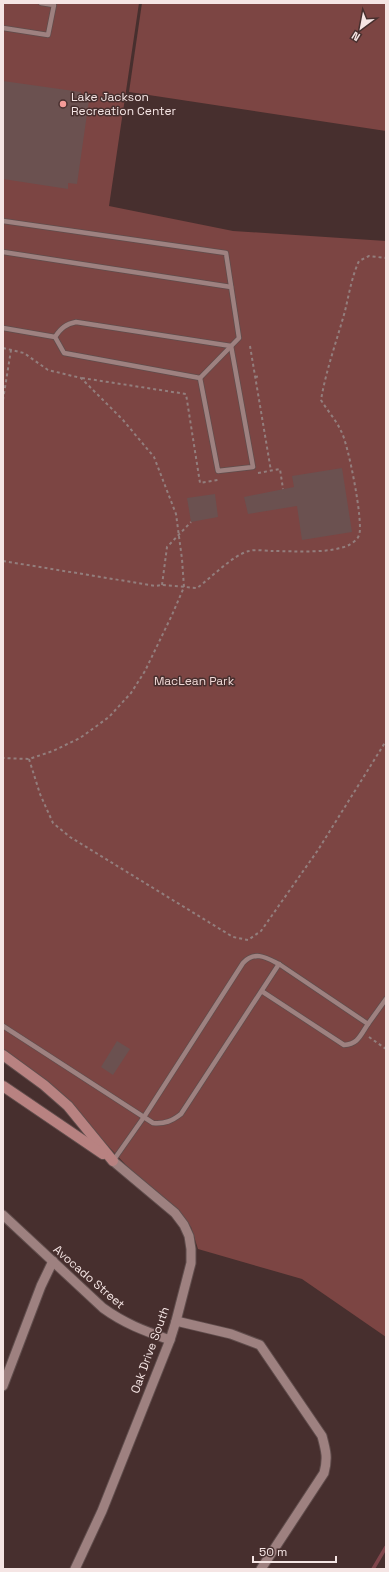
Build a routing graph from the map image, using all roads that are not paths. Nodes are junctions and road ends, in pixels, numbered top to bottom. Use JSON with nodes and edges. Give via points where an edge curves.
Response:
{"nodes":[{"id":1,"x":41,"y":3,"type":"edge"},
{"id":2,"x":3,"y":28,"type":"edge"},
{"id":3,"x":3,"y":220,"type":"edge"},
{"id":4,"x":3,"y":252,"type":"edge"},
{"id":5,"x":231,"y":287,"type":"junction"},
{"id":6,"x":3,"y":328,"type":"edge"},
{"id":7,"x":55,"y":337,"type":"junction"},
{"id":8,"x":231,"y":346,"type":"junction"},
{"id":9,"x":200,"y":378,"type":"junction"},
{"id":10,"x":280,"y":964,"type":"junction"},
{"id":11,"x":262,"y":992,"type":"junction"},
{"id":12,"x":386,"y":999,"type":"edge"},
{"id":13,"x":368,"y":1024,"type":"junction"},
{"id":14,"x":3,"y":1026,"type":"edge"},
{"id":15,"x":4,"y":1057,"type":"edge"},
{"id":16,"x":3,"y":1086,"type":"edge"},
{"id":17,"x":144,"y":1116,"type":"junction"},
{"id":18,"x":113,"y":1161,"type":"junction"},
{"id":19,"x":3,"y":1215,"type":"edge"},
{"id":20,"x":52,"y":1262,"type":"junction"},
{"id":21,"x":176,"y":1322,"type":"junction"},
{"id":22,"x":170,"y":1340,"type":"junction"},
{"id":23,"x":3,"y":1386,"type":"edge"},
{"id":24,"x":75,"y":1569,"type":"edge"},
{"id":25,"x":261,"y":1569,"type":"edge"}],
"edges":[{"from":1,"to":2,"type":"lane","via":[[54,5],[48,35]]},
{"from":3,"to":5,"type":"lane","via":[[226,253]]},
{"from":4,"to":5,"type":"lane"},
{"from":5,"to":8,"type":"lane","via":[[239,338]]},
{"from":6,"to":7,"type":"lane"},
{"from":7,"to":8,"type":"lane","via":[[67,324],[76,322]]},
{"from":7,"to":9,"type":"lane","via":[[64,353]]},
{"from":8,"to":9,"type":"lane"},
{"from":8,"to":9,"type":"lane","via":[[252,467],[218,471]]},
{"from":10,"to":11,"type":"lane"},
{"from":10,"to":13,"type":"lane"},
{"from":10,"to":17,"type":"lane","via":[[264,956],[248,958]]},
{"from":11,"to":13,"type":"lane","via":[[344,1045],[352,1044],[358,1039]]},
{"from":11,"to":17,"type":"lane","via":[[181,1114],[172,1121],[162,1124],[153,1123]]},
{"from":12,"to":13,"type":"lane"},
{"from":14,"to":17,"type":"lane"},
{"from":15,"to":18,"type":"street","name":"Oak Drive South","via":[[44,1085],[68,1106]]},
{"from":16,"to":18,"type":"street","name":"Oak Drive South"},
{"from":17,"to":18,"type":"lane"},
{"from":18,"to":21,"type":"street","name":"Oak Drive South","via":[[175,1213],[189,1236],[191,1262]]},
{"from":19,"to":20,"type":"street","name":"Avocado Street"},
{"from":20,"to":22,"type":"street","name":"Avocado Street","via":[[103,1308],[127,1324]]},
{"from":20,"to":23,"type":"street","via":[[40,1286]]},
{"from":21,"to":22,"type":"street","name":"Oak Drive South"},
{"from":21,"to":25,"type":"street","via":[[231,1334],[260,1345],[322,1436],[328,1461],[324,1473]]},
{"from":22,"to":24,"type":"street","name":"Oak Drive South","via":[[102,1511]]}]}
